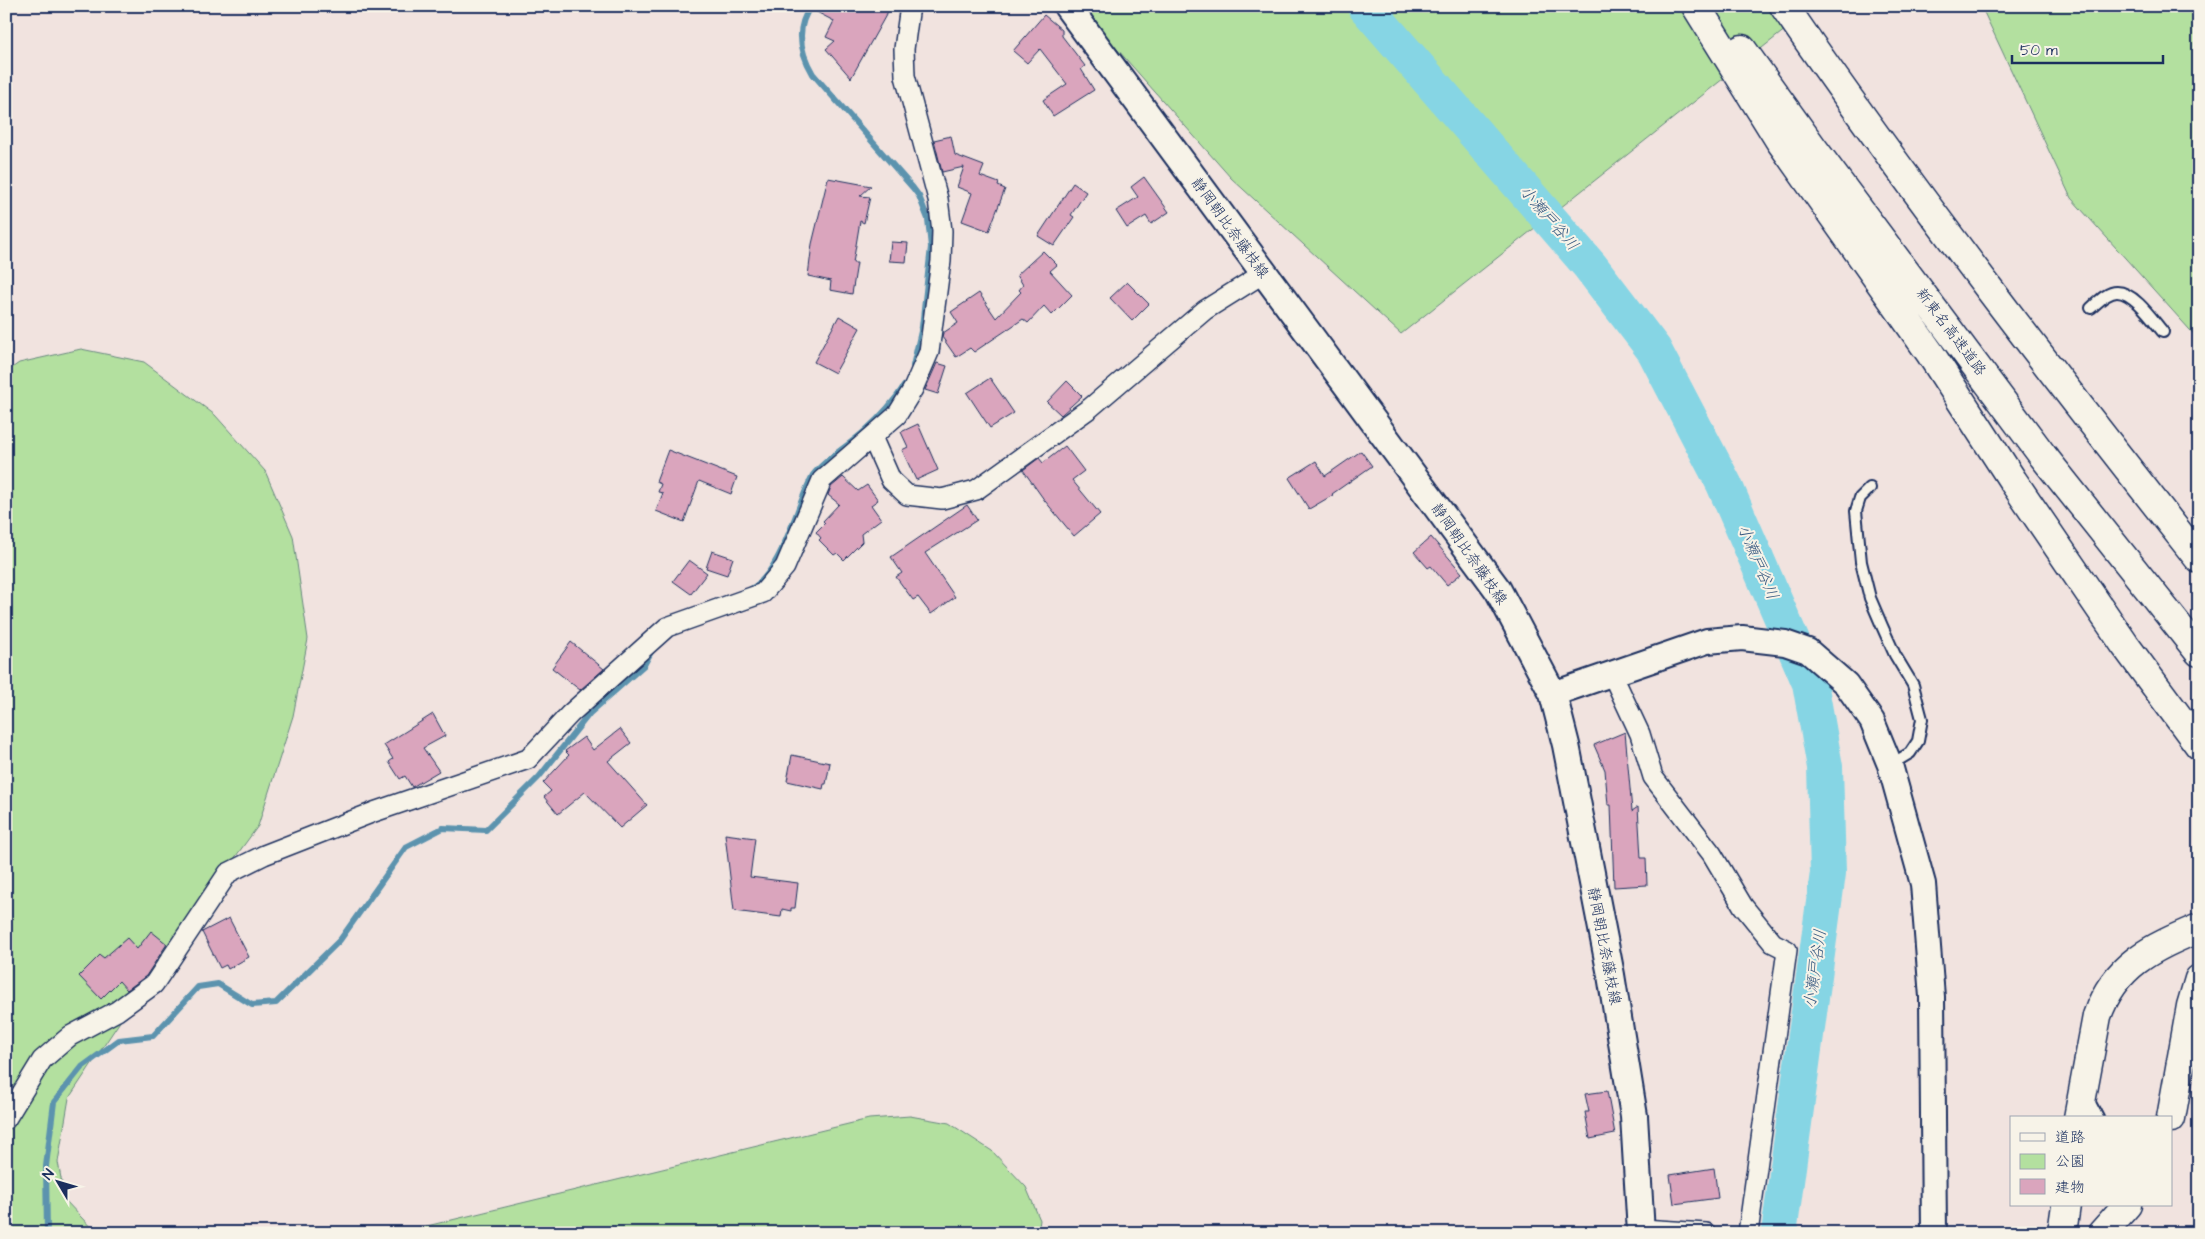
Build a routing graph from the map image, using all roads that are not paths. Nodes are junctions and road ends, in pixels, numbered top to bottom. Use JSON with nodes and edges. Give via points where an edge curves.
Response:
{"nodes":[{"id":1,"x":910,"y":6,"type":"edge"},
{"id":2,"x":1067,"y":6,"type":"edge"},
{"id":3,"x":1696,"y":6,"type":"edge"},
{"id":4,"x":1712,"y":6,"type":"edge"},
{"id":5,"x":1784,"y":6,"type":"edge"},
{"id":6,"x":1264,"y":273,"type":"junction"},
{"id":7,"x":2091,"y":308,"type":"dead end"},
{"id":8,"x":2163,"y":332,"type":"dead end"},
{"id":9,"x":872,"y":437,"type":"junction"},
{"id":10,"x":1870,"y":488,"type":"dead end"},
{"id":11,"x":2199,"y":559,"type":"edge"},
{"id":12,"x":2199,"y":652,"type":"edge"},
{"id":13,"x":1612,"y":674,"type":"junction"},
{"id":14,"x":1553,"y":694,"type":"junction"},
{"id":15,"x":2195,"y":742,"type":"edge"},
{"id":16,"x":1890,"y":765,"type":"junction"},
{"id":17,"x":2199,"y":928,"type":"edge"},
{"id":18,"x":2199,"y":979,"type":"edge"},
{"id":19,"x":2082,"y":1088,"type":"junction"},
{"id":20,"x":2173,"y":1106,"type":"edge"},
{"id":21,"x":2078,"y":1116,"type":"edge"},
{"id":22,"x":2097,"y":1116,"type":"edge"},
{"id":23,"x":2162,"y":1116,"type":"edge"},
{"id":24,"x":6,"y":1119,"type":"edge"},
{"id":25,"x":2066,"y":1206,"type":"edge"},
{"id":26,"x":2126,"y":1206,"type":"edge"},
{"id":27,"x":1642,"y":1231,"type":"edge"},
{"id":28,"x":1706,"y":1233,"type":"edge"},
{"id":29,"x":1748,"y":1233,"type":"edge"},
{"id":30,"x":1934,"y":1233,"type":"edge"},
{"id":31,"x":2062,"y":1233,"type":"edge"},
{"id":32,"x":2102,"y":1233,"type":"edge"}],
"edges":[{"from":1,"to":9,"type":"street","via":[[904,49],[905,76],[938,199],[942,231],[940,261],[929,352],[913,389],[897,414]]},
{"from":2,"to":6,"type":"main road","name":"静岡朝比奈藤枝線"},
{"from":3,"to":15,"type":"highway","via":[[1780,140],[1930,353],[2125,645]]},
{"from":4,"to":12,"type":"highway","name":"新東名高速道路","via":[[1813,148],[2043,456]]},
{"from":5,"to":11,"type":"highway","via":[[1910,184],[2064,389]]},
{"from":6,"to":9,"type":"street","via":[[1205,310],[1090,408],[976,490],[942,498],[907,495],[891,480]]},
{"from":6,"to":14,"type":"main road","name":"静岡朝比奈藤枝線","via":[[1498,590]]},
{"from":7,"to":8,"type":"lane","via":[[2105,296],[2117,292],[2130,296]]},
{"from":9,"to":24,"type":"street","via":[[822,480],[785,567],[763,593],[667,627],[570,714],[528,759],[374,812],[228,873],[154,984],[117,1011],[70,1036],[42,1060]]},
{"from":10,"to":16,"type":"lane","via":[[1860,498],[1856,511],[1860,562],[1882,626],[1914,685],[1922,720],[1918,741],[1910,752]]},
{"from":13,"to":14,"type":"street"},
{"from":13,"to":16,"type":"street","via":[[1707,641],[1742,638],[1785,642],[1808,651],[1846,684],[1872,720]]},
{"from":13,"to":29,"type":"street","via":[[1640,734],[1653,777],[1712,854],[1743,906],[1773,943],[1787,950]]},
{"from":14,"to":27,"type":"main road","name":"静岡朝比奈藤枝線","via":[[1609,966],[1634,1116]]},
{"from":16,"to":30,"type":"street","via":[[1923,894],[1932,997]]},
{"from":17,"to":19,"type":"highway","via":[[2141,956],[2112,985],[2097,1016]]},
{"from":18,"to":20,"type":"highway"},
{"from":19,"to":21,"type":"highway"},
{"from":19,"to":22,"type":"lane"},
{"from":20,"to":23,"type":"lane"},
{"from":25,"to":31,"type":"highway"},
{"from":26,"to":32,"type":"highway"},
{"from":27,"to":28,"type":"street"}]}
